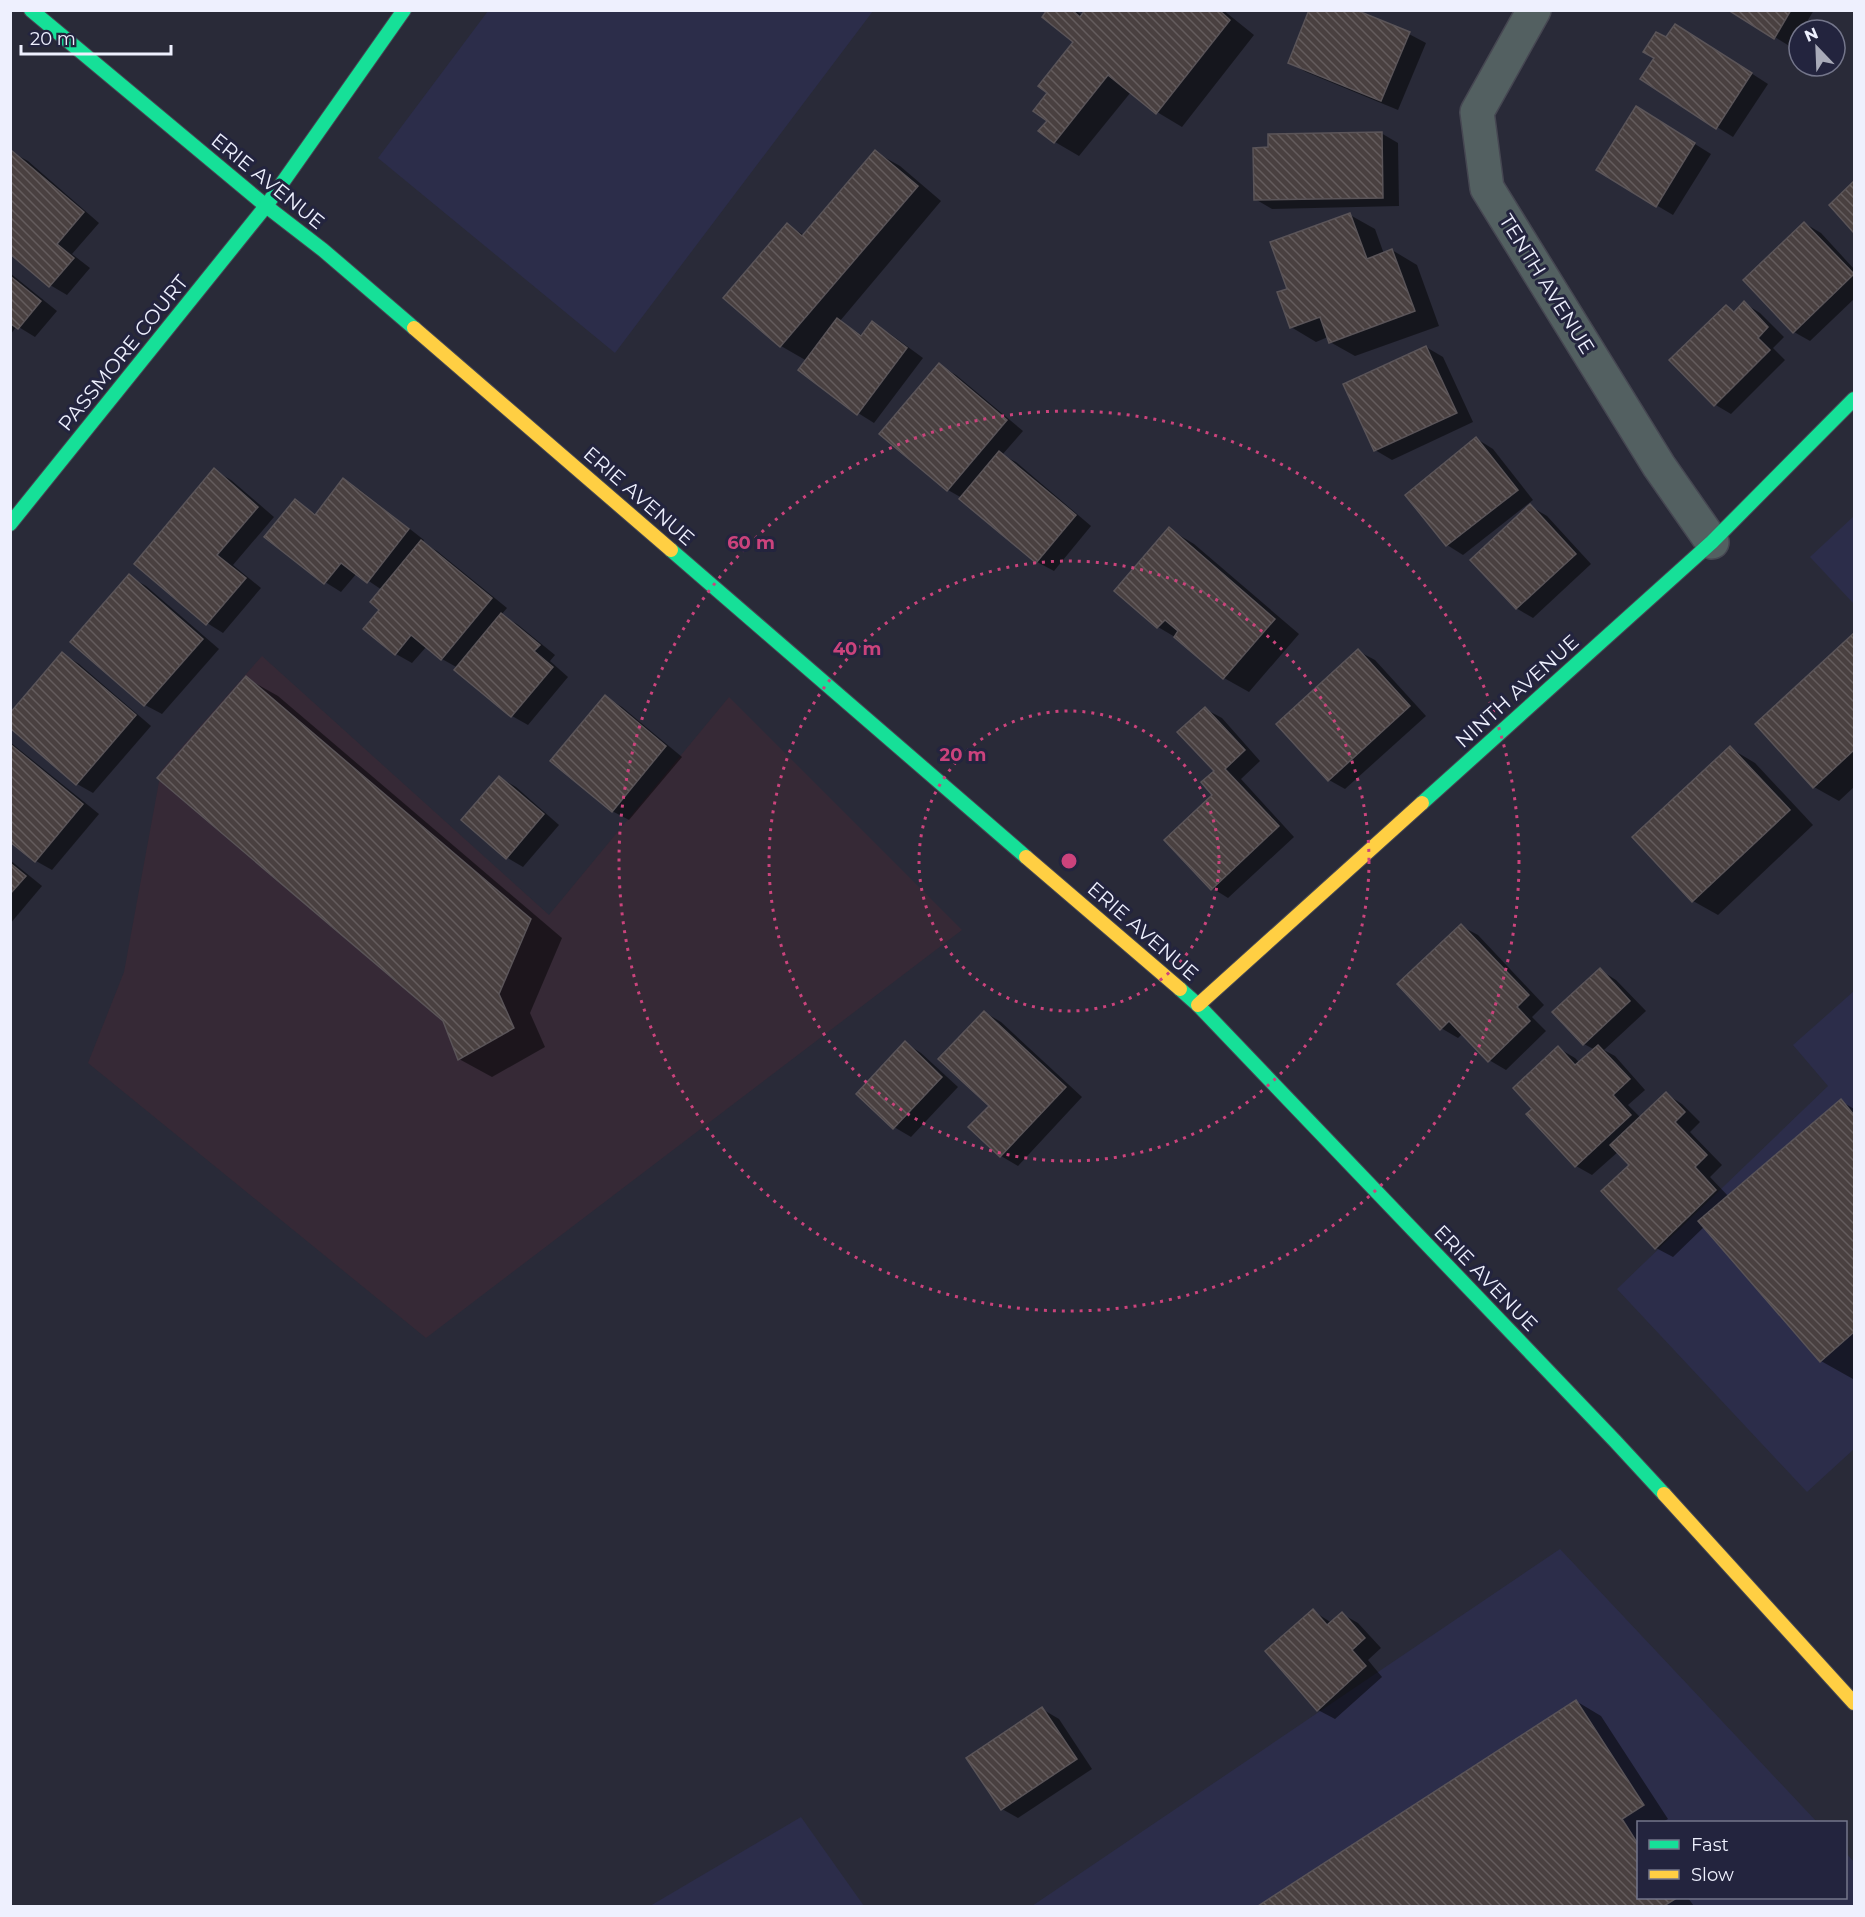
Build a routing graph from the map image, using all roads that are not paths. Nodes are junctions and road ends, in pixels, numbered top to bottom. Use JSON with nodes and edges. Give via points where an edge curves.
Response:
{"nodes":[{"id":1,"x":31,"y":10,"type":"edge"},
{"id":2,"x":404,"y":10,"type":"edge"},
{"id":3,"x":1534,"y":10,"type":"edge"},
{"id":4,"x":266,"y":206,"type":"junction"},
{"id":5,"x":1854,"y":399,"type":"edge"},
{"id":6,"x":10,"y":524,"type":"edge"},
{"id":7,"x":1712,"y":542,"type":"junction"},
{"id":8,"x":1198,"y":1005,"type":"junction"},
{"id":9,"x":1854,"y":1703,"type":"edge"}],
"edges":[{"from":1,"to":4,"type":"main road","name":"ERIE AVENUE"},
{"from":2,"to":4,"type":"main road","name":"PASSMORE COURT"},
{"from":3,"to":7,"type":"street","name":"TENTH AVENUE","via":[[1477,112],[1487,188],[1659,466]]},
{"from":4,"to":6,"type":"main road","name":"PASSMORE COURT"},
{"from":4,"to":8,"type":"main road","name":"ERIE AVENUE","via":[[323,250]]},
{"from":5,"to":7,"type":"main road","name":"NINTH AVENUE"},
{"from":7,"to":8,"type":"main road","name":"NINTH AVENUE"},
{"from":8,"to":9,"type":"main road","name":"ERIE AVENUE","via":[[1614,1441]]}]}
